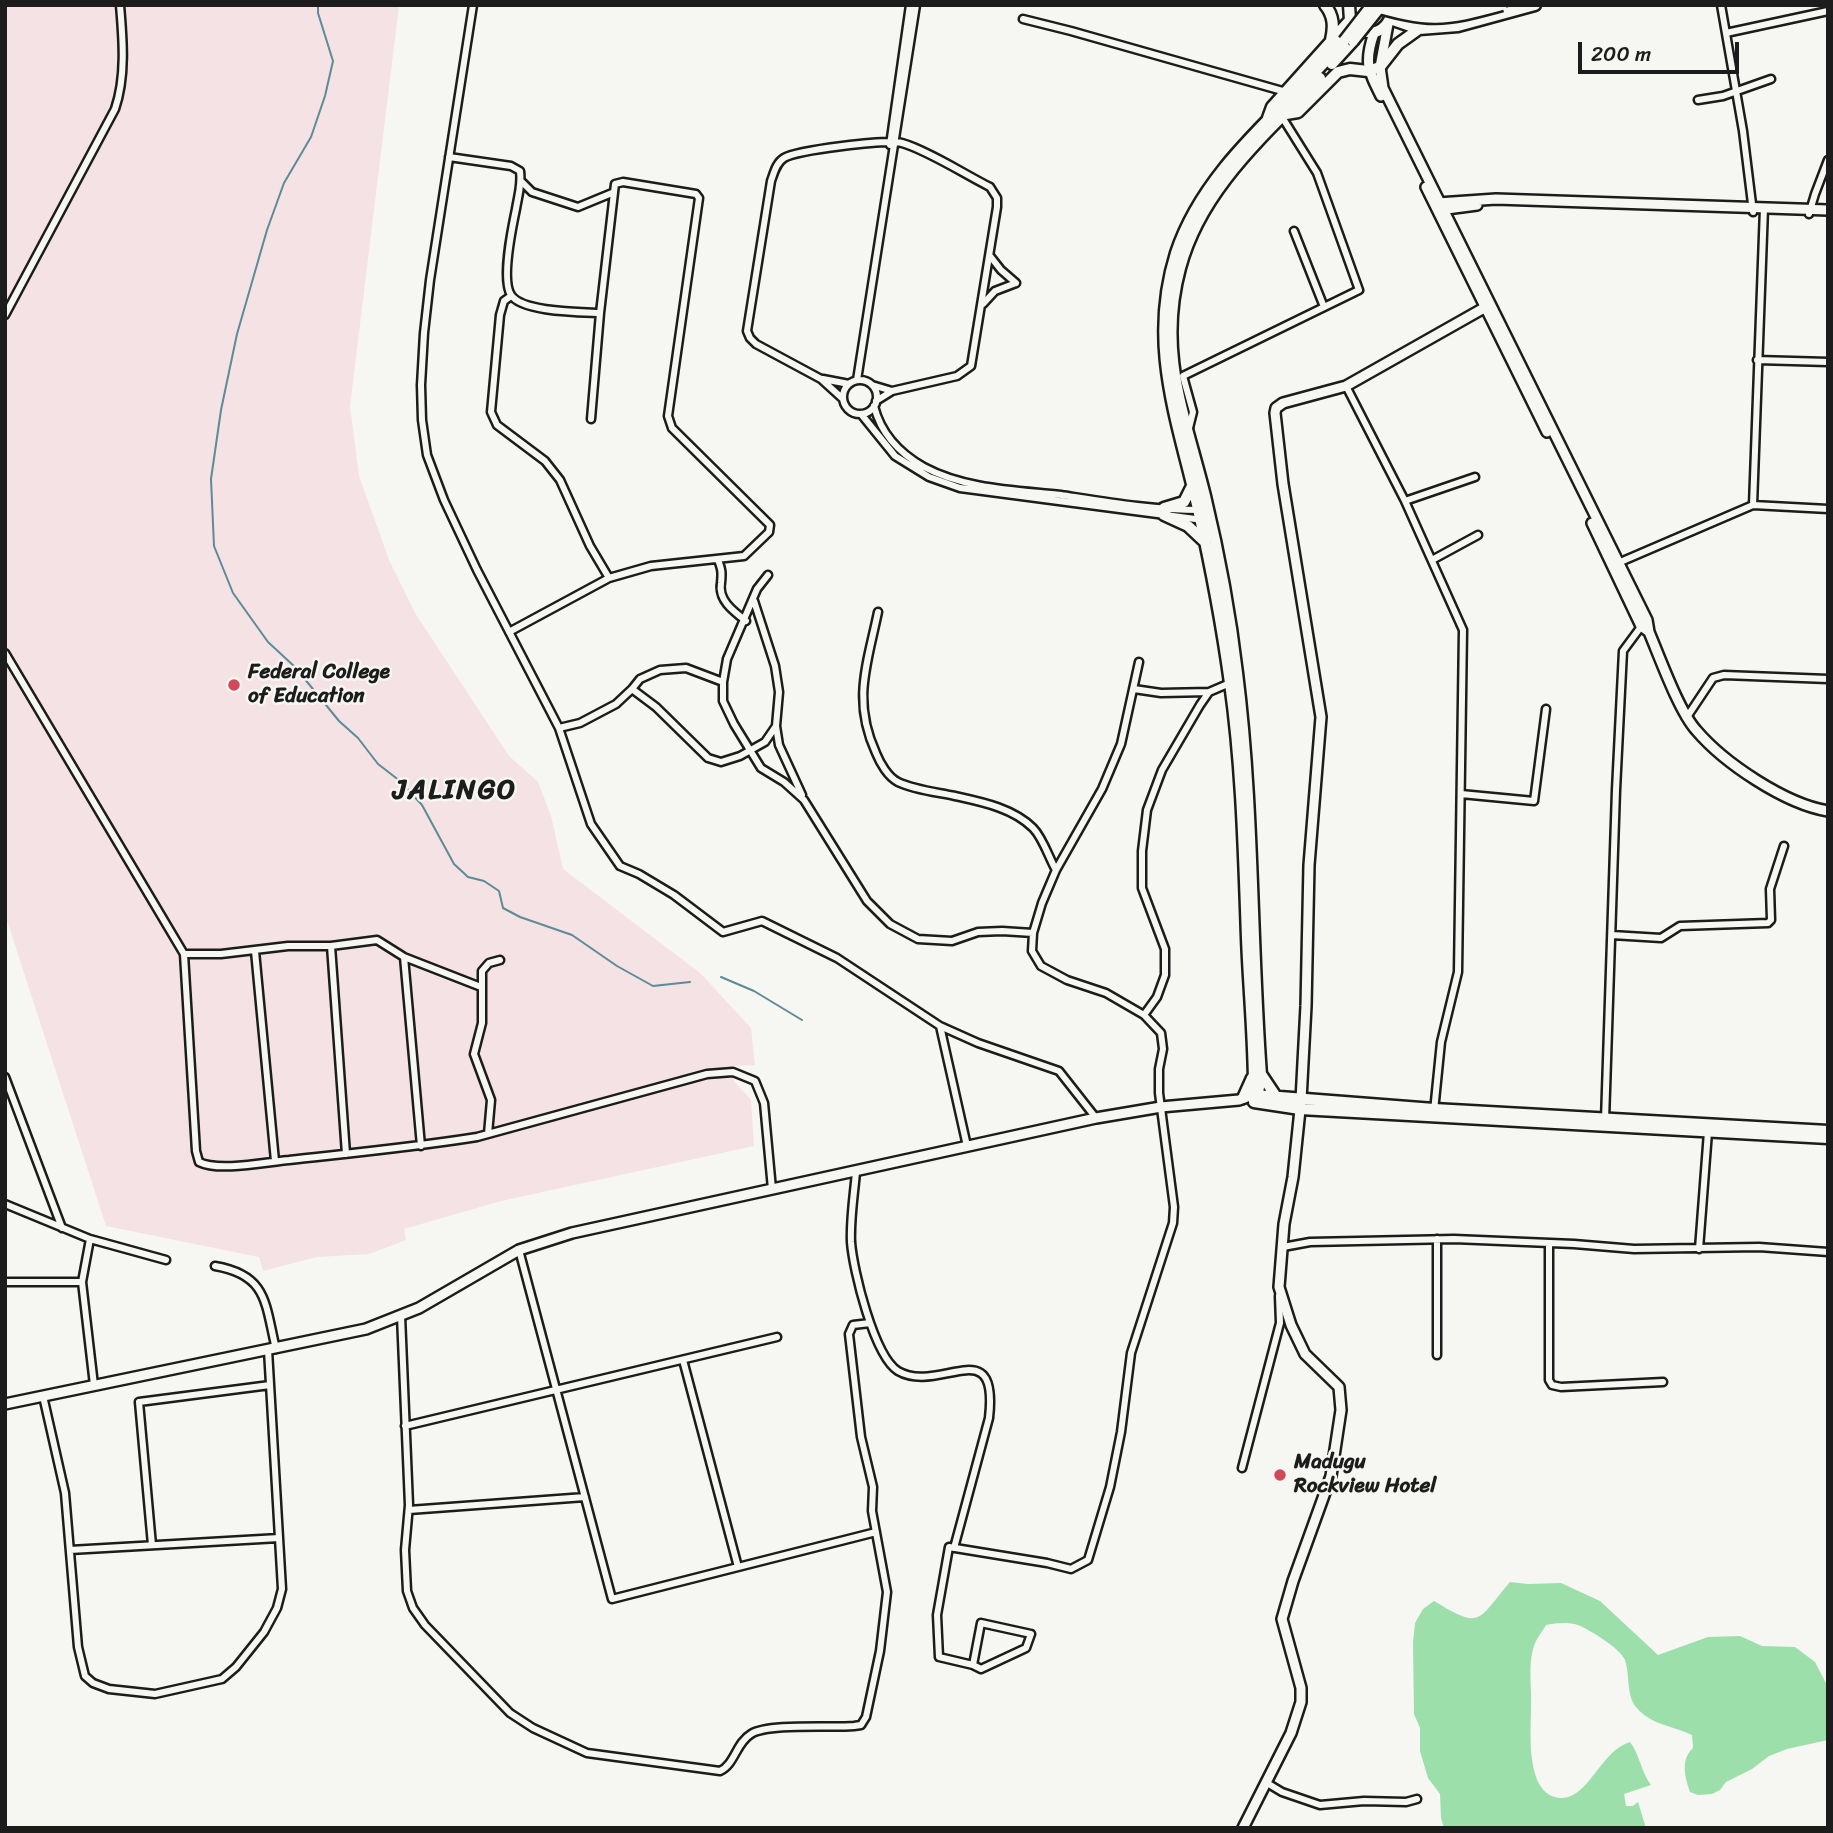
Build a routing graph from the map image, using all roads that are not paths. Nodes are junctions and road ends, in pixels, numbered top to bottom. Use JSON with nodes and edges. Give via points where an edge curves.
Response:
{"nodes":[{"id":1,"x":120,"y":5,"type":"edge"},
{"id":2,"x":473,"y":5,"type":"edge"},
{"id":3,"x":910,"y":5,"type":"edge"},
{"id":4,"x":916,"y":5,"type":"edge"},
{"id":5,"x":1325,"y":5,"type":"edge"},
{"id":6,"x":1371,"y":5,"type":"edge"},
{"id":7,"x":1419,"y":5,"type":"edge"},
{"id":8,"x":1478,"y":5,"type":"edge"},
{"id":9,"x":1502,"y":5,"type":"edge"},
{"id":10,"x":1535,"y":5,"type":"edge"},
{"id":11,"x":1721,"y":5,"type":"edge"},
{"id":12,"x":1346,"y":6,"type":"edge"},
{"id":13,"x":1388,"y":6,"type":"edge"},
{"id":14,"x":1828,"y":11,"type":"edge"},
{"id":15,"x":1023,"y":19,"type":"dead end"},
{"id":16,"x":1350,"y":20,"type":"junction"},
{"id":17,"x":1389,"y":22,"type":"junction"},
{"id":18,"x":1419,"y":29,"type":"junction"},
{"id":19,"x":1374,"y":33,"type":"junction"},
{"id":20,"x":1726,"y":33,"type":"junction"},
{"id":21,"x":1349,"y":41,"type":"junction"},
{"id":22,"x":1330,"y":43,"type":"junction"},
{"id":23,"x":1380,"y":67,"type":"junction"},
{"id":24,"x":1368,"y":71,"type":"junction"},
{"id":25,"x":1771,"y":79,"type":"dead end"},
{"id":26,"x":1736,"y":91,"type":"junction"},
{"id":27,"x":1286,"y":92,"type":"junction"},
{"id":28,"x":1698,"y":100,"type":"dead end"},
{"id":29,"x":1284,"y":116,"type":"junction"},
{"id":30,"x":1266,"y":122,"type":"junction"},
{"id":31,"x":892,"y":142,"type":"junction"},
{"id":32,"x":449,"y":157,"type":"junction"},
{"id":33,"x":1828,"y":160,"type":"edge"},
{"id":34,"x":522,"y":182,"type":"junction"},
{"id":35,"x":612,"y":193,"type":"junction"},
{"id":36,"x":1439,"y":206,"type":"junction"},
{"id":37,"x":1753,"y":210,"type":"junction"},
{"id":38,"x":1764,"y":210,"type":"junction"},
{"id":39,"x":1810,"y":212,"type":"junction"},
{"id":40,"x":1828,"y":213,"type":"edge"},
{"id":41,"x":1294,"y":231,"type":"dead end"},
{"id":42,"x":990,"y":256,"type":"junction"},
{"id":43,"x":511,"y":296,"type":"junction"},
{"id":44,"x":982,"y":305,"type":"junction"},
{"id":45,"x":1324,"y":307,"type":"junction"},
{"id":46,"x":1484,"y":308,"type":"junction"},
{"id":47,"x":600,"y":313,"type":"junction"},
{"id":48,"x":5,"y":315,"type":"edge"},
{"id":49,"x":1758,"y":359,"type":"junction"},
{"id":50,"x":1828,"y":362,"type":"edge"},
{"id":51,"x":821,"y":379,"type":"junction"},
{"id":52,"x":857,"y":380,"type":"junction"},
{"id":53,"x":849,"y":384,"type":"junction"},
{"id":54,"x":872,"y":385,"type":"junction"},
{"id":55,"x":1346,"y":386,"type":"junction"},
{"id":56,"x":892,"y":391,"type":"junction"},
{"id":57,"x":843,"y":399,"type":"junction"},
{"id":58,"x":875,"y":404,"type":"junction"},
{"id":59,"x":862,"y":414,"type":"junction"},
{"id":60,"x":591,"y":419,"type":"dead end"},
{"id":61,"x":1187,"y":433,"type":"junction"},
{"id":62,"x":1475,"y":477,"type":"dead end"},
{"id":63,"x":1193,"y":485,"type":"junction"},
{"id":64,"x":1405,"y":500,"type":"junction"},
{"id":65,"x":1753,"y":505,"type":"junction"},
{"id":66,"x":1828,"y":509,"type":"edge"},
{"id":67,"x":1164,"y":512,"type":"junction"},
{"id":68,"x":1204,"y":515,"type":"junction"},
{"id":69,"x":1478,"y":535,"type":"dead end"},
{"id":70,"x":1205,"y":542,"type":"junction"},
{"id":71,"x":718,"y":560,"type":"junction"},
{"id":72,"x":1432,"y":561,"type":"junction"},
{"id":73,"x":1618,"y":563,"type":"junction"},
{"id":74,"x":768,"y":575,"type":"dead end"},
{"id":75,"x":609,"y":578,"type":"junction"},
{"id":76,"x":754,"y":601,"type":"junction"},
{"id":77,"x":878,"y":612,"type":"dead end"},
{"id":78,"x":746,"y":621,"type":"junction"},
{"id":79,"x":1646,"y":626,"type":"junction"},
{"id":80,"x":509,"y":632,"type":"junction"},
{"id":81,"x":5,"y":653,"type":"edge"},
{"id":82,"x":1139,"y":662,"type":"dead end"},
{"id":83,"x":1828,"y":679,"type":"edge"},
{"id":84,"x":723,"y":682,"type":"junction"},
{"id":85,"x":1230,"y":683,"type":"junction"},
{"id":86,"x":632,"y":689,"type":"junction"},
{"id":87,"x":1134,"y":689,"type":"junction"},
{"id":88,"x":1209,"y":692,"type":"junction"},
{"id":89,"x":1546,"y":709,"type":"dead end"},
{"id":90,"x":1687,"y":717,"type":"junction"},
{"id":91,"x":776,"y":726,"type":"junction"},
{"id":92,"x":559,"y":729,"type":"junction"},
{"id":93,"x":750,"y":751,"type":"junction"},
{"id":94,"x":1461,"y":794,"type":"junction"},
{"id":95,"x":804,"y":800,"type":"junction"},
{"id":96,"x":1828,"y":811,"type":"edge"},
{"id":97,"x":1784,"y":846,"type":"dead end"},
{"id":98,"x":1056,"y":870,"type":"junction"},
{"id":99,"x":1034,"y":933,"type":"junction"},
{"id":100,"x":1612,"y":934,"type":"junction"},
{"id":101,"x":331,"y":946,"type":"junction"},
{"id":102,"x":255,"y":951,"type":"junction"},
{"id":103,"x":184,"y":954,"type":"junction"},
{"id":104,"x":404,"y":957,"type":"junction"},
{"id":105,"x":500,"y":960,"type":"dead end"},
{"id":106,"x":481,"y":987,"type":"junction"},
{"id":107,"x":1144,"y":1015,"type":"junction"},
{"id":108,"x":940,"y":1026,"type":"junction"},
{"id":109,"x":1257,"y":1074,"type":"junction"},
{"id":110,"x":5,"y":1077,"type":"edge"},
{"id":111,"x":1277,"y":1098,"type":"junction"},
{"id":112,"x":1251,"y":1099,"type":"junction"},
{"id":113,"x":1300,"y":1105,"type":"junction"},
{"id":114,"x":1160,"y":1107,"type":"junction"},
{"id":115,"x":1434,"y":1113,"type":"junction"},
{"id":116,"x":1096,"y":1118,"type":"junction"},
{"id":117,"x":1605,"y":1121,"type":"junction"},
{"id":118,"x":1828,"y":1131,"type":"edge"},
{"id":119,"x":1707,"y":1132,"type":"junction"},
{"id":120,"x":488,"y":1133,"type":"junction"},
{"id":121,"x":1828,"y":1138,"type":"edge"},
{"id":122,"x":421,"y":1146,"type":"junction"},
{"id":123,"x":967,"y":1146,"type":"junction"},
{"id":124,"x":346,"y":1154,"type":"junction"},
{"id":125,"x":275,"y":1161,"type":"junction"},
{"id":126,"x":856,"y":1172,"type":"junction"},
{"id":127,"x":772,"y":1189,"type":"junction"},
{"id":128,"x":5,"y":1204,"type":"edge"},
{"id":129,"x":62,"y":1228,"type":"junction"},
{"id":130,"x":90,"y":1239,"type":"junction"},
{"id":131,"x":1437,"y":1239,"type":"junction"},
{"id":132,"x":1549,"y":1243,"type":"junction"},
{"id":133,"x":1283,"y":1247,"type":"junction"},
{"id":134,"x":1699,"y":1249,"type":"junction"},
{"id":135,"x":519,"y":1250,"type":"junction"},
{"id":136,"x":1828,"y":1252,"type":"edge"},
{"id":137,"x":166,"y":1260,"type":"dead end"},
{"id":138,"x":215,"y":1266,"type":"dead end"},
{"id":139,"x":5,"y":1282,"type":"edge"},
{"id":140,"x":82,"y":1282,"type":"junction"},
{"id":141,"x":1279,"y":1287,"type":"junction"},
{"id":142,"x":401,"y":1316,"type":"junction"},
{"id":143,"x":870,"y":1323,"type":"junction"},
{"id":144,"x":777,"y":1337,"type":"dead end"},
{"id":145,"x":272,"y":1350,"type":"junction"},
{"id":146,"x":1437,"y":1355,"type":"dead end"},
{"id":147,"x":683,"y":1360,"type":"junction"},
{"id":148,"x":1663,"y":1382,"type":"dead end"},
{"id":149,"x":94,"y":1385,"type":"junction"},
{"id":150,"x":270,"y":1385,"type":"junction"},
{"id":151,"x":556,"y":1390,"type":"junction"},
{"id":152,"x":43,"y":1396,"type":"junction"},
{"id":153,"x":5,"y":1404,"type":"edge"},
{"id":154,"x":405,"y":1426,"type":"junction"},
{"id":155,"x":1242,"y":1468,"type":"dead end"},
{"id":156,"x":585,"y":1497,"type":"junction"},
{"id":157,"x":409,"y":1510,"type":"junction"},
{"id":158,"x":876,"y":1532,"type":"junction"},
{"id":159,"x":279,"y":1538,"type":"junction"},
{"id":160,"x":152,"y":1545,"type":"junction"},
{"id":161,"x":954,"y":1548,"type":"junction"},
{"id":162,"x":70,"y":1550,"type":"junction"},
{"id":163,"x":737,"y":1567,"type":"junction"},
{"id":164,"x":973,"y":1665,"type":"junction"},
{"id":165,"x":1267,"y":1783,"type":"junction"},
{"id":166,"x":1417,"y":1799,"type":"dead end"},
{"id":167,"x":1243,"y":1828,"type":"edge"}],
"edges":[{"from":1,"to":48,"type":"street","via":[[122,90],[115,110]]},
{"from":2,"to":32,"type":"street"},
{"from":3,"to":31,"type":"street"},
{"from":4,"to":31,"type":"street"},
{"from":5,"to":22,"type":"main road","via":[[1334,30]]},
{"from":6,"to":9,"type":"main road","bridge":true,"via":[[1406,16],[1439,19]]},
{"from":6,"to":21,"type":"main road","bridge":true},
{"from":7,"to":13,"type":"main road"},
{"from":8,"to":13,"type":"main road","bridge":true,"via":[[1452,11]]},
{"from":10,"to":18,"type":"main road","via":[[1458,26]]},
{"from":11,"to":20,"type":"street"},
{"from":12,"to":16,"type":"main road"},
{"from":13,"to":17,"type":"main road"},
{"from":13,"to":21,"type":"main road","bridge":true},
{"from":14,"to":20,"type":"street"},
{"from":15,"to":27,"type":"street"},
{"from":16,"to":19,"type":"main road","via":[[1359,30]]},
{"from":16,"to":22,"type":"main road"},
{"from":17,"to":18,"type":"main road"},
{"from":17,"to":19,"type":"main road"},
{"from":17,"to":23,"type":"main road"},
{"from":18,"to":23,"type":"main road","via":[[1398,44]]},
{"from":19,"to":24,"type":"main road"},
{"from":20,"to":26,"type":"street"},
{"from":21,"to":29,"type":"main road"},
{"from":21,"to":30,"type":"main road"},
{"from":22,"to":27,"type":"main road"},
{"from":23,"to":24,"type":"main road"},
{"from":23,"to":36,"type":"main road","via":[[1383,88]]},
{"from":24,"to":29,"type":"main road","via":[[1338,72],[1298,111]]},
{"from":24,"to":36,"type":"main road"},
{"from":25,"to":26,"type":"street"},
{"from":26,"to":28,"type":"street"},
{"from":26,"to":37,"type":"street"},
{"from":27,"to":30,"type":"main road"},
{"from":29,"to":45,"type":"street","via":[[1317,173],[1359,290]]},
{"from":29,"to":61,"type":"main road","via":[[1209,201],[1180,268],[1171,348]]},
{"from":30,"to":63,"type":"main road","via":[[1202,197],[1176,254],[1168,289],[1165,366]]},
{"from":31,"to":42,"type":"street","via":[[914,148],[990,187],[997,208]]},
{"from":31,"to":51,"type":"street","via":[[791,155],[778,165],[771,181],[747,331],[756,344]]},
{"from":31,"to":52,"type":"street"},
{"from":32,"to":34,"type":"street","via":[[512,166],[520,172]]},
{"from":32,"to":80,"type":"street","via":[[424,333],[422,420],[427,455],[444,500]]},
{"from":33,"to":39,"type":"street"},
{"from":34,"to":35,"type":"street","via":[[532,192],[578,207]]},
{"from":34,"to":43,"type":"street","via":[[506,282]]},
{"from":35,"to":47,"type":"street"},
{"from":35,"to":71,"type":"street","via":[[615,184],[623,182],[699,198],[667,416],[672,428],[770,525],[769,532],[744,556]]},
{"from":36,"to":37,"type":"main road","via":[[1496,199]]},
{"from":36,"to":46,"type":"main road"},
{"from":36,"to":73,"type":"main road"},
{"from":37,"to":38,"type":"main road"},
{"from":38,"to":39,"type":"main road"},
{"from":38,"to":49,"type":"street"},
{"from":39,"to":40,"type":"main road"},
{"from":41,"to":45,"type":"street"},
{"from":42,"to":44,"type":"street"},
{"from":42,"to":44,"type":"street","via":[[1016,283],[995,291]]},
{"from":43,"to":47,"type":"street","via":[[522,304],[548,309]]},
{"from":43,"to":75,"type":"street","via":[[504,301],[500,316],[491,412],[497,425],[545,461],[560,480]]},
{"from":44,"to":56,"type":"street","via":[[974,361],[968,370]]},
{"from":45,"to":61,"type":"street","via":[[1183,376],[1194,412]]},
{"from":46,"to":55,"type":"main road"},
{"from":46,"to":79,"type":"main road"},
{"from":47,"to":60,"type":"street"},
{"from":49,"to":50,"type":"street"},
{"from":49,"to":65,"type":"street"},
{"from":51,"to":53,"type":"street"},
{"from":51,"to":57,"type":"street"},
{"from":52,"to":53,"type":"street"},
{"from":52,"to":54,"type":"street"},
{"from":53,"to":57,"type":"street"},
{"from":54,"to":56,"type":"street"},
{"from":54,"to":58,"type":"street"},
{"from":55,"to":64,"type":"street"},
{"from":55,"to":113,"type":"main road","via":[[1283,403],[1275,414],[1321,717],[1309,865]]},
{"from":56,"to":58,"type":"street"},
{"from":57,"to":59,"type":"street","via":[[849,410]]},
{"from":58,"to":59,"type":"street"},
{"from":58,"to":67,"type":"street","via":[[882,429],[902,451],[948,477]]},
{"from":59,"to":67,"type":"street","via":[[895,456],[946,484]]},
{"from":61,"to":68,"type":"main road"},
{"from":62,"to":64,"type":"street"},
{"from":63,"to":67,"type":"main road","via":[[1184,502]]},
{"from":63,"to":68,"type":"main road"},
{"from":64,"to":72,"type":"street"},
{"from":65,"to":66,"type":"street"},
{"from":65,"to":73,"type":"street"},
{"from":67,"to":68,"type":"street"},
{"from":67,"to":70,"type":"main road"},
{"from":68,"to":70,"type":"main road"},
{"from":68,"to":109,"type":"main road","via":[[1227,599],[1245,751]]},
{"from":69,"to":72,"type":"street"},
{"from":70,"to":85,"type":"main road"},
{"from":71,"to":75,"type":"street","via":[[651,566]]},
{"from":71,"to":78,"type":"street","via":[[723,572],[722,598]]},
{"from":72,"to":94,"type":"street","via":[[1463,630]]},
{"from":73,"to":79,"type":"main road"},
{"from":74,"to":76,"type":"street"},
{"from":75,"to":80,"type":"street"},
{"from":76,"to":78,"type":"street"},
{"from":76,"to":91,"type":"street","via":[[775,667],[779,692]]},
{"from":77,"to":98,"type":"street","via":[[862,708],[866,731],[881,764],[895,781],[1010,813],[1034,829]]},
{"from":78,"to":84,"type":"street","via":[[727,659]]},
{"from":79,"to":90,"type":"main road"},
{"from":79,"to":100,"type":"street","via":[[1623,651]]},
{"from":80,"to":92,"type":"street"},
{"from":81,"to":103,"type":"street"},
{"from":82,"to":87,"type":"street"},
{"from":83,"to":90,"type":"street","via":[[1724,675],[1713,678]]},
{"from":84,"to":86,"type":"street","via":[[685,668],[660,670],[640,678]]},
{"from":84,"to":93,"type":"street","via":[[723,701]]},
{"from":85,"to":88,"type":"street"},
{"from":85,"to":109,"type":"main road"},
{"from":86,"to":92,"type":"street","via":[[616,704]]},
{"from":86,"to":93,"type":"street","via":[[708,758],[721,762]]},
{"from":87,"to":88,"type":"street"},
{"from":87,"to":98,"type":"street","via":[[1121,744],[1102,789]]},
{"from":88,"to":107,"type":"street","via":[[1172,750],[1147,810],[1142,888],[1165,949],[1165,975]]},
{"from":89,"to":94,"type":"street","via":[[1534,801]]},
{"from":90,"to":96,"type":"main road","via":[[1717,752],[1768,789]]},
{"from":91,"to":93,"type":"street","via":[[765,743]]},
{"from":91,"to":95,"type":"street","via":[[779,745]]},
{"from":92,"to":108,"type":"street","via":[[591,824],[620,866],[674,895],[723,932],[762,921],[787,932]]},
{"from":93,"to":95,"type":"street","via":[[761,768]]},
{"from":94,"to":115,"type":"street","via":[[1458,972],[1441,1042]]},
{"from":95,"to":99,"type":"street","via":[[867,901],[890,924],[918,939],[952,941],[978,932]]},
{"from":97,"to":100,"type":"street","via":[[1770,889],[1768,923],[1679,926],[1661,938]]},
{"from":98,"to":99,"type":"street"},
{"from":99,"to":107,"type":"street","via":[[1032,951],[1041,966],[1106,993]]},
{"from":100,"to":117,"type":"street"},
{"from":101,"to":102,"type":"street"},
{"from":101,"to":104,"type":"street","via":[[377,940]]},
{"from":101,"to":124,"type":"street"},
{"from":102,"to":103,"type":"street"},
{"from":102,"to":125,"type":"street"},
{"from":103,"to":125,"type":"street","via":[[198,1162],[207,1166]]},
{"from":104,"to":106,"type":"street"},
{"from":104,"to":122,"type":"street"},
{"from":105,"to":106,"type":"street","via":[[482,971]]},
{"from":106,"to":120,"type":"street","via":[[482,1023],[474,1054],[491,1100]]},
{"from":107,"to":114,"type":"street","via":[[1161,1032]]},
{"from":108,"to":116,"type":"street","via":[[1059,1071]]},
{"from":108,"to":123,"type":"street"},
{"from":109,"to":111,"type":"main road"},
{"from":109,"to":112,"type":"main road"},
{"from":110,"to":129,"type":"street"},
{"from":111,"to":112,"type":"main road"},
{"from":111,"to":113,"type":"main road"},
{"from":112,"to":113,"type":"main road"},
{"from":112,"to":114,"type":"main road"},
{"from":113,"to":115,"type":"main road"},
{"from":113,"to":133,"type":"main road"},
{"from":114,"to":116,"type":"main road"},
{"from":114,"to":161,"type":"street","via":[[1173,1223],[1130,1353],[1110,1488],[1088,1560],[1071,1569]]},
{"from":115,"to":117,"type":"main road"},
{"from":116,"to":123,"type":"main road"},
{"from":117,"to":118,"type":"main road"},
{"from":117,"to":119,"type":"main road"},
{"from":119,"to":121,"type":"main road"},
{"from":119,"to":134,"type":"street"},
{"from":120,"to":122,"type":"street"},
{"from":120,"to":127,"type":"street","via":[[707,1074],[733,1072],[755,1081],[764,1103]]},
{"from":122,"to":124,"type":"street"},
{"from":123,"to":126,"type":"main road"},
{"from":124,"to":125,"type":"street"},
{"from":126,"to":127,"type":"main road"},
{"from":126,"to":143,"type":"street","via":[[851,1245]]},
{"from":127,"to":135,"type":"main road","via":[[572,1233]]},
{"from":128,"to":129,"type":"street"},
{"from":129,"to":130,"type":"street"},
{"from":130,"to":137,"type":"street"},
{"from":130,"to":140,"type":"street"},
{"from":131,"to":132,"type":"street"},
{"from":131,"to":133,"type":"street"},
{"from":131,"to":146,"type":"street"},
{"from":132,"to":134,"type":"street"},
{"from":132,"to":148,"type":"street","via":[[1552,1385]]},
{"from":133,"to":141,"type":"main road"},
{"from":134,"to":136,"type":"street"},
{"from":135,"to":142,"type":"main road"},
{"from":135,"to":151,"type":"street"},
{"from":138,"to":145,"type":"street","via":[[233,1269],[260,1288]]},
{"from":139,"to":140,"type":"street"},
{"from":140,"to":149,"type":"street"},
{"from":141,"to":155,"type":"street","via":[[1280,1323]]},
{"from":141,"to":165,"type":"main road","via":[[1305,1354],[1339,1387],[1341,1410],[1329,1484],[1284,1608],[1284,1632],[1302,1696],[1296,1721]]},
{"from":142,"to":145,"type":"main road"},
{"from":142,"to":154,"type":"street"},
{"from":143,"to":158,"type":"street","via":[[853,1325],[849,1334]]},
{"from":143,"to":161,"type":"street","via":[[883,1356],[896,1370],[927,1378],[971,1369],[984,1375],[989,1386],[989,1418]]},
{"from":144,"to":147,"type":"street"},
{"from":145,"to":149,"type":"main road"},
{"from":145,"to":150,"type":"street"},
{"from":147,"to":151,"type":"street"},
{"from":147,"to":163,"type":"street"},
{"from":149,"to":152,"type":"main road"},
{"from":150,"to":159,"type":"street"},
{"from":150,"to":160,"type":"street","via":[[139,1402]]},
{"from":151,"to":154,"type":"street"},
{"from":151,"to":156,"type":"street"},
{"from":152,"to":153,"type":"main road"},
{"from":152,"to":162,"type":"street","via":[[65,1493]]},
{"from":154,"to":157,"type":"street"},
{"from":156,"to":157,"type":"street"},
{"from":156,"to":163,"type":"street","via":[[612,1599]]},
{"from":157,"to":158,"type":"street","via":[[405,1570],[414,1608],[510,1713],[587,1753],[712,1771],[727,1768],[744,1740],[758,1731],[854,1727],[866,1717],[886,1612]]},
{"from":158,"to":163,"type":"street"},
{"from":159,"to":160,"type":"street"},
{"from":159,"to":162,"type":"street","via":[[282,1589],[277,1608],[243,1659],[222,1679],[155,1694],[109,1689],[85,1676],[78,1647]]},
{"from":160,"to":162,"type":"street"},
{"from":161,"to":164,"type":"street","via":[[949,1547],[937,1615],[939,1657]]},
{"from":164,"to":164,"type":"street","via":[[981,1623],[1031,1634],[1026,1648],[981,1669]]},
{"from":165,"to":166,"type":"street","via":[[1320,1805]]},
{"from":165,"to":167,"type":"main road"}]}
